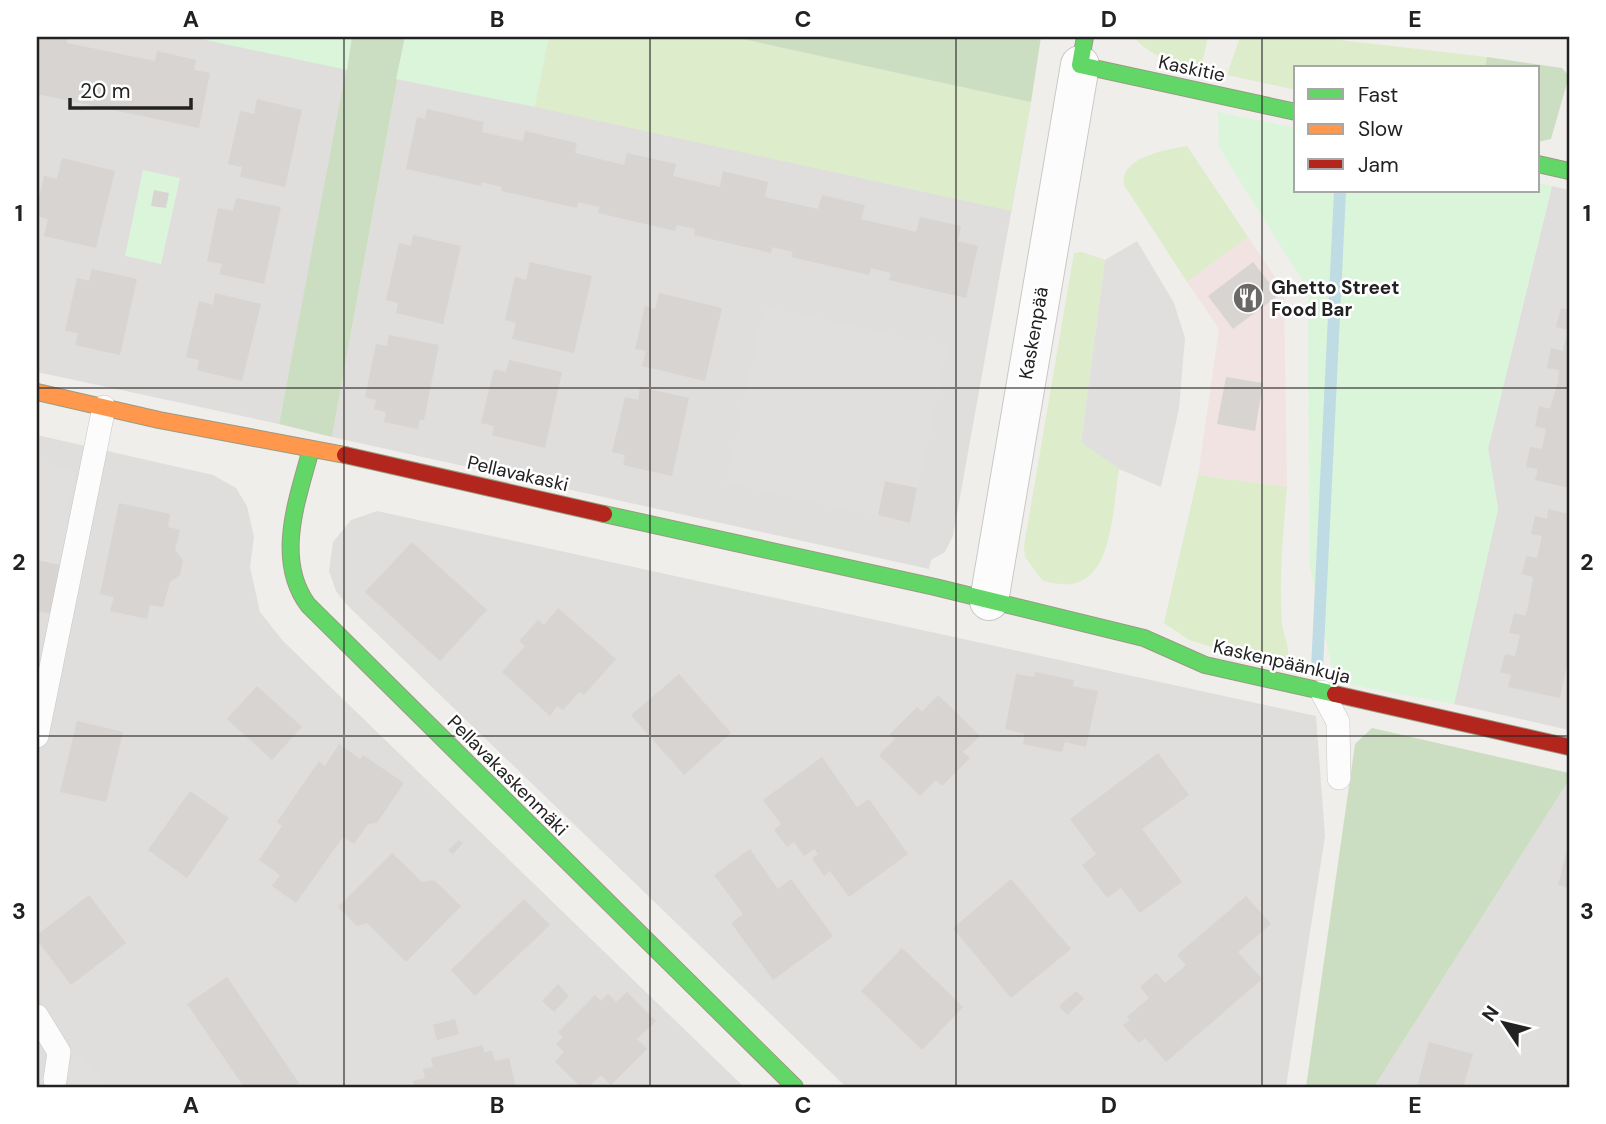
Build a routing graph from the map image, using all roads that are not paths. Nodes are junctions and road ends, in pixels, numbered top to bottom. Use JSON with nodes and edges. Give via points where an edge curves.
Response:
{"nodes":[{"id":1,"x":1082,"y":51,"type":"edge"},
{"id":2,"x":1294,"y":111,"type":"edge"},
{"id":3,"x":1540,"y":164,"type":"edge"},
{"id":4,"x":1569,"y":171,"type":"edge"},
{"id":5,"x":37,"y":392,"type":"edge"},
{"id":6,"x":104,"y":407,"type":"junction"},
{"id":7,"x":311,"y":449,"type":"junction"},
{"id":8,"x":989,"y":601,"type":"junction"},
{"id":9,"x":1322,"y":692,"type":"junction"},
{"id":10,"x":37,"y":736,"type":"edge"},
{"id":11,"x":1569,"y":747,"type":"edge"},
{"id":12,"x":1339,"y":778,"type":"dead end"},
{"id":13,"x":37,"y":1016,"type":"edge"},
{"id":14,"x":55,"y":1080,"type":"dead end"},
{"id":15,"x":795,"y":1087,"type":"edge"}],
"edges":[{"from":1,"to":2,"type":"street","name":"Kaskitie"},
{"from":1,"to":8,"type":"street","name":"Kaskenpää"},
{"from":3,"to":4,"type":"street"},
{"from":5,"to":6,"type":"street","name":"Pellavakaski"},
{"from":6,"to":7,"type":"street","name":"Pellavakaski"},
{"from":6,"to":10,"type":"lane"},
{"from":7,"to":8,"type":"street","name":"Pellavakaski"},
{"from":7,"to":15,"type":"street","name":"Pellavakaskenmäki","via":[[291,538],[299,593],[342,642]]},
{"from":8,"to":9,"type":"street","name":"Kaskenpäänkuja","via":[[1132,634],[1205,665]]},
{"from":9,"to":11,"type":"street","name":"Kaskenpäänkuja"},
{"from":9,"to":12,"type":"lane","via":[[1338,723]]},
{"from":13,"to":14,"type":"lane","via":[[59,1052]]}]}
